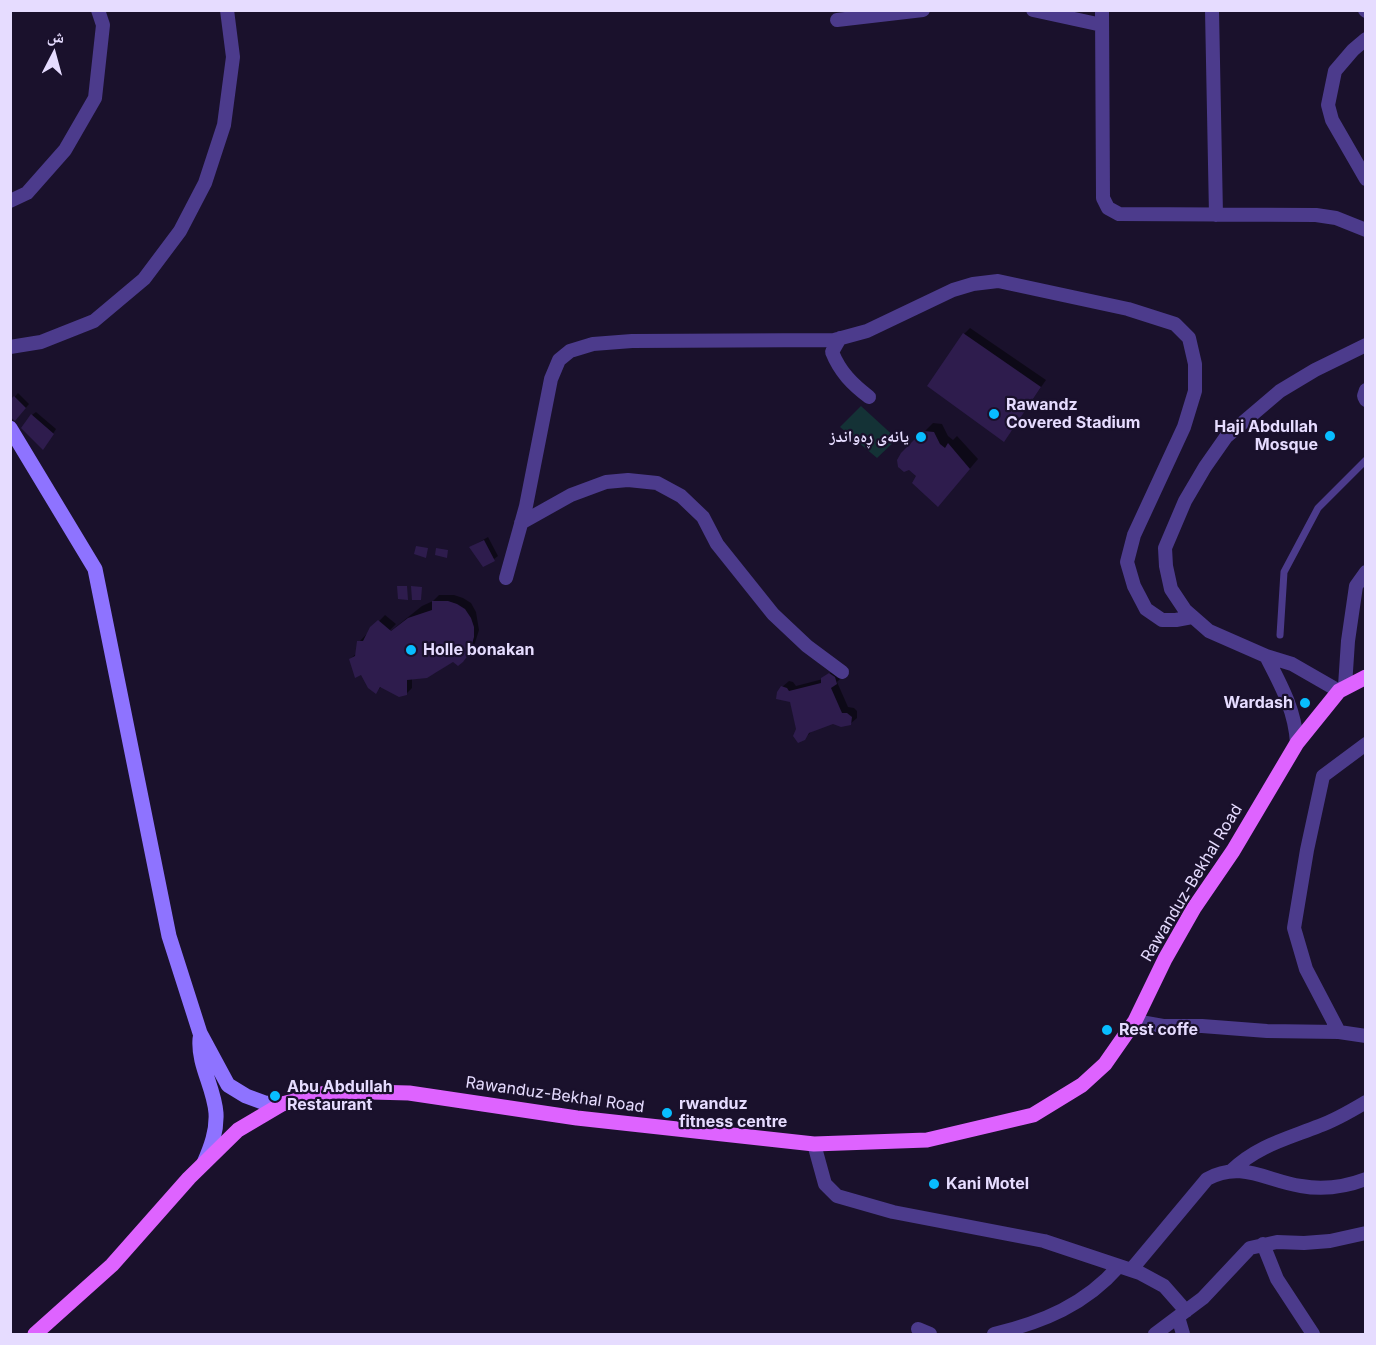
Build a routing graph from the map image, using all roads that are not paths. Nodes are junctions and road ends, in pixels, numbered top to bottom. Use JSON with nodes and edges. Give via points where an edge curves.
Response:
{"nodes":[{"id":1,"x":98,"y":10,"type":"edge"},
{"id":2,"x":226,"y":10,"type":"edge"},
{"id":3,"x":923,"y":10,"type":"edge"},
{"id":4,"x":1033,"y":10,"type":"edge"},
{"id":5,"x":1102,"y":10,"type":"edge"},
{"id":6,"x":1212,"y":10,"type":"edge"},
{"id":7,"x":837,"y":20,"type":"dead end"},
{"id":8,"x":1102,"y":25,"type":"junction"},
{"id":9,"x":1365,"y":39,"type":"edge"},
{"id":10,"x":1365,"y":179,"type":"edge"},
{"id":11,"x":10,"y":201,"type":"edge"},
{"id":12,"x":1216,"y":215,"type":"junction"},
{"id":13,"x":1365,"y":230,"type":"edge"},
{"id":14,"x":840,"y":338,"type":"junction"},
{"id":15,"x":1365,"y":345,"type":"edge"},
{"id":16,"x":10,"y":347,"type":"edge"},
{"id":17,"x":1365,"y":390,"type":"edge"},
{"id":18,"x":869,"y":397,"type":"dead end"},
{"id":19,"x":1365,"y":400,"type":"edge"},
{"id":20,"x":10,"y":428,"type":"edge"},
{"id":21,"x":1365,"y":460,"type":"edge"},
{"id":22,"x":521,"y":523,"type":"junction"},
{"id":23,"x":1365,"y":572,"type":"edge"},
{"id":24,"x":506,"y":578,"type":"dead end"},
{"id":25,"x":1192,"y":617,"type":"junction"},
{"id":26,"x":1280,"y":635,"type":"dead end"},
{"id":27,"x":1266,"y":656,"type":"junction"},
{"id":28,"x":842,"y":672,"type":"dead end"},
{"id":29,"x":1365,"y":677,"type":"edge"},
{"id":30,"x":1342,"y":688,"type":"junction"},
{"id":31,"x":1297,"y":743,"type":"junction"},
{"id":32,"x":1365,"y":744,"type":"edge"},
{"id":33,"x":1135,"y":1021,"type":"junction"},
{"id":34,"x":1339,"y":1032,"type":"junction"},
{"id":35,"x":200,"y":1033,"type":"junction"},
{"id":36,"x":1365,"y":1036,"type":"edge"},
{"id":37,"x":1365,"y":1102,"type":"edge"},
{"id":38,"x":282,"y":1104,"type":"junction"},
{"id":39,"x":814,"y":1144,"type":"junction"},
{"id":40,"x":204,"y":1163,"type":"junction"},
{"id":41,"x":1231,"y":1171,"type":"junction"},
{"id":42,"x":1365,"y":1179,"type":"edge"},
{"id":43,"x":1365,"y":1233,"type":"edge"},
{"id":44,"x":1263,"y":1244,"type":"junction"},
{"id":45,"x":1125,"y":1268,"type":"junction"},
{"id":46,"x":1182,"y":1314,"type":"junction"},
{"id":47,"x":35,"y":1335,"type":"edge"},
{"id":48,"x":994,"y":1335,"type":"edge"},
{"id":49,"x":1155,"y":1335,"type":"edge"},
{"id":50,"x":1183,"y":1335,"type":"edge"},
{"id":51,"x":1313,"y":1335,"type":"edge"}],
"edges":[{"from":1,"to":11,"type":"street","via":[[103,25],[95,98],[65,150],[27,193]]},
{"from":2,"to":16,"type":"street","via":[[233,57],[224,125],[205,183],[180,231],[144,279],[94,321],[40,342]]},
{"from":3,"to":7,"type":"street"},
{"from":4,"to":8,"type":"street"},
{"from":5,"to":8,"type":"street"},
{"from":6,"to":12,"type":"street"},
{"from":8,"to":12,"type":"street","via":[[1103,198],[1108,208],[1119,214]]},
{"from":9,"to":10,"type":"street","via":[[1335,71],[1328,105],[1332,120]]},
{"from":12,"to":13,"type":"street","via":[[1316,215]]},
{"from":14,"to":18,"type":"street","via":[[832,352],[837,363],[854,386]]},
{"from":14,"to":22,"type":"street","via":[[632,341],[593,344],[570,351],[559,360],[551,379]]},
{"from":14,"to":25,"type":"street","via":[[867,331],[953,290],[998,281],[1128,309],[1175,324],[1189,338],[1195,364],[1195,391],[1166,471],[1134,535],[1127,562],[1146,609],[1161,620]]},
{"from":15,"to":25,"type":"street","via":[[1280,391],[1226,437],[1205,467],[1165,548],[1171,589]]},
{"from":17,"to":19,"type":"street"},
{"from":20,"to":35,"type":"street","via":[[95,569],[169,936]]},
{"from":21,"to":26,"type":"lane","via":[[1318,508],[1284,572]]},
{"from":22,"to":24,"type":"street"},
{"from":22,"to":28,"type":"street","via":[[571,495],[606,482],[657,483],[681,496],[703,517],[717,544],[773,614]]},
{"from":23,"to":30,"type":"street","via":[[1356,586]]},
{"from":25,"to":27,"type":"street","via":[[1209,631]]},
{"from":27,"to":30,"type":"street"},
{"from":27,"to":31,"type":"street","via":[[1289,702]]},
{"from":29,"to":30,"type":"main road","name":"Rawanduz-Bekhal Road"},
{"from":30,"to":31,"type":"main road","name":"Rawanduz-Bekhal Road"},
{"from":31,"to":33,"type":"main road","name":"Rawanduz-Bekhal Road","via":[[1170,949]]},
{"from":32,"to":34,"type":"street","via":[[1323,776],[1294,928],[1306,969]]},
{"from":33,"to":34,"type":"street","via":[[1163,1026]]},
{"from":33,"to":39,"type":"main road","name":"Rawanduz-Bekhal Road","via":[[1105,1064],[1082,1085],[1034,1115],[927,1140]]},
{"from":34,"to":36,"type":"street"},
{"from":35,"to":38,"type":"street","via":[[228,1085],[265,1103]]},
{"from":35,"to":40,"type":"street","via":[[199,1051],[216,1112],[213,1141]]},
{"from":37,"to":41,"type":"street","via":[[1322,1125],[1254,1152]]},
{"from":38,"to":39,"type":"main road","name":"Rawanduz-Bekhal Road","via":[[333,1091],[409,1093],[577,1118]]},
{"from":38,"to":40,"type":"main road","name":"Rawanduz-Bekhal Road","via":[[238,1130]]},
{"from":39,"to":45,"type":"street","via":[[825,1184],[837,1196],[893,1212],[1044,1241]]},
{"from":40,"to":47,"type":"main road","name":"Rawanduz-Bekhal Road","via":[[112,1265]]},
{"from":41,"to":42,"type":"street","via":[[1323,1188]]},
{"from":41,"to":45,"type":"street","via":[[1221,1171],[1207,1179]]},
{"from":43,"to":44,"type":"street","via":[[1304,1244]]},
{"from":44,"to":46,"type":"street","via":[[1250,1248],[1203,1298]]},
{"from":44,"to":51,"type":"street","via":[[1277,1279]]},
{"from":45,"to":46,"type":"street","via":[[1164,1286]]},
{"from":45,"to":48,"type":"street","via":[[1079,1302]]},
{"from":46,"to":49,"type":"street"},
{"from":46,"to":50,"type":"street"}]}
